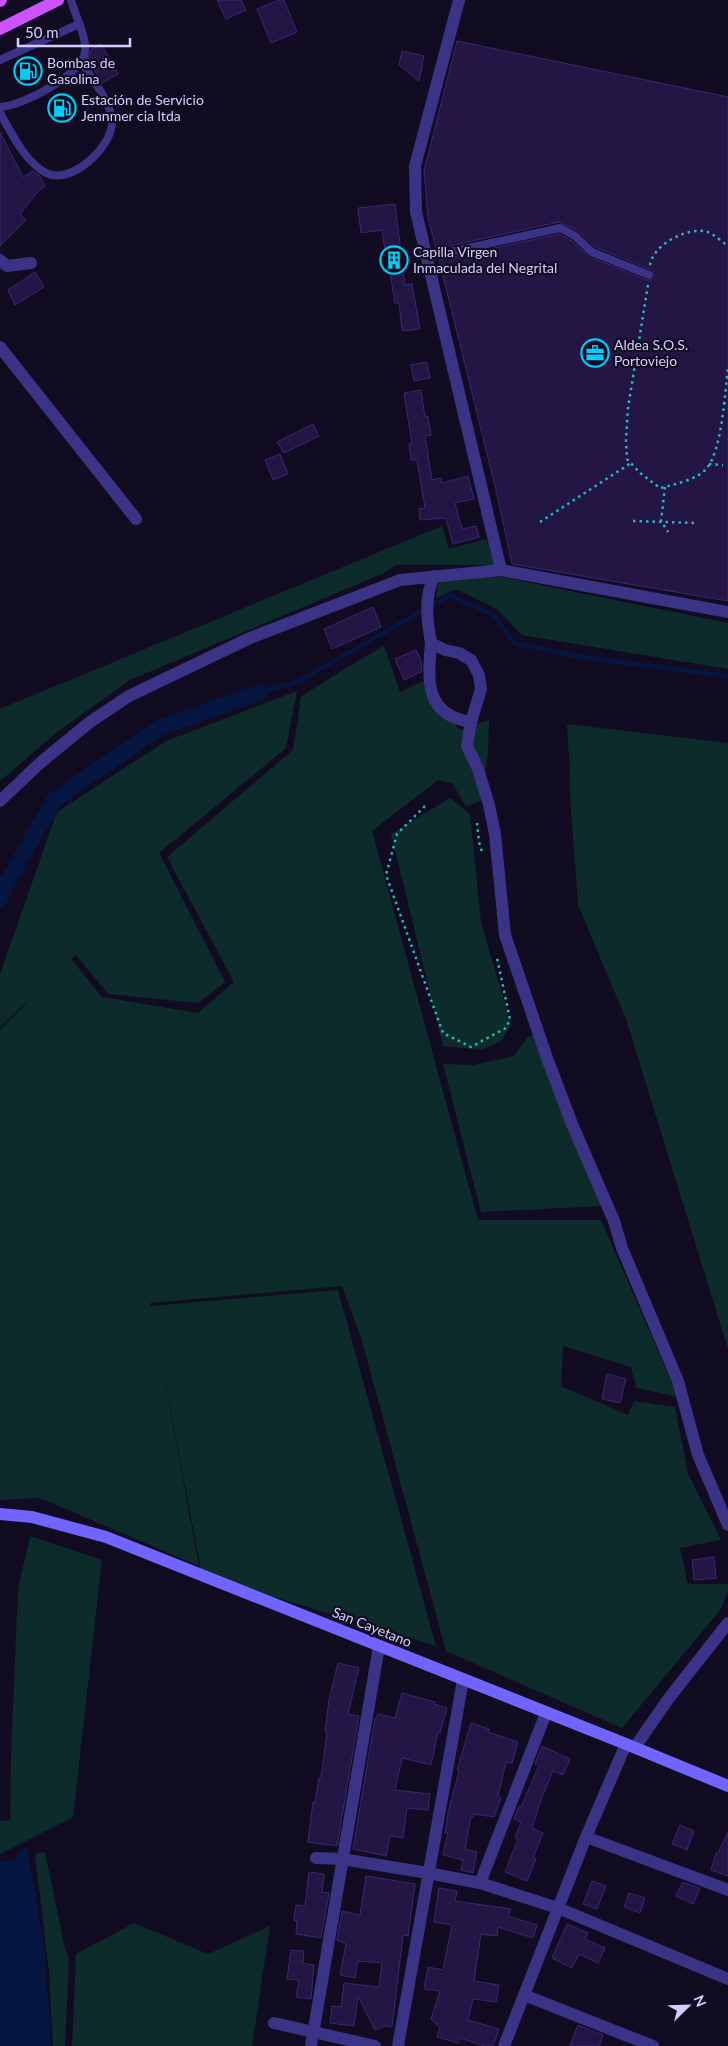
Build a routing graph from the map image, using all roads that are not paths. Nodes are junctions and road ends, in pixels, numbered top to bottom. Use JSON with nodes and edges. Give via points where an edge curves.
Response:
{"nodes":[{"id":1,"x":58,"y":0,"type":"edge"},
{"id":2,"x":71,"y":0,"type":"edge"},
{"id":3,"x":460,"y":0,"type":"edge"},
{"id":4,"x":79,"y":24,"type":"junction"},
{"id":5,"x":0,"y":29,"type":"edge"},
{"id":6,"x":0,"y":60,"type":"edge"},
{"id":7,"x":82,"y":63,"type":"junction"},
{"id":8,"x":0,"y":107,"type":"edge"},
{"id":9,"x":0,"y":113,"type":"edge"},
{"id":10,"x":427,"y":257,"type":"junction"},
{"id":11,"x":0,"y":260,"type":"edge"},
{"id":12,"x":31,"y":262,"type":"dead end"},
{"id":13,"x":649,"y":275,"type":"road end"},
{"id":14,"x":0,"y":347,"type":"edge"},
{"id":15,"x":136,"y":519,"type":"dead end"},
{"id":16,"x":501,"y":570,"type":"junction"},
{"id":17,"x":434,"y":576,"type":"junction"},
{"id":18,"x":728,"y":612,"type":"edge"},
{"id":19,"x":431,"y":643,"type":"junction"},
{"id":20,"x":471,"y":722,"type":"junction"},
{"id":21,"x":0,"y":801,"type":"edge"},
{"id":22,"x":0,"y":1514,"type":"edge"},
{"id":23,"x":728,"y":1524,"type":"edge"},
{"id":24,"x":728,"y":1623,"type":"edge"},
{"id":25,"x":379,"y":1646,"type":"junction"},
{"id":26,"x":463,"y":1680,"type":"junction"},
{"id":27,"x":546,"y":1713,"type":"junction"},
{"id":28,"x":630,"y":1745,"type":"junction"},
{"id":29,"x":728,"y":1786,"type":"edge"},
{"id":30,"x":586,"y":1837,"type":"junction"},
{"id":31,"x":316,"y":1858,"type":"dead end"},
{"id":32,"x":342,"y":1859,"type":"junction"},
{"id":33,"x":428,"y":1872,"type":"junction"},
{"id":34,"x":480,"y":1884,"type":"junction"},
{"id":35,"x":728,"y":1890,"type":"edge"},
{"id":36,"x":558,"y":1908,"type":"junction"},
{"id":37,"x":728,"y":1979,"type":"edge"},
{"id":38,"x":524,"y":1995,"type":"junction"},
{"id":39,"x":274,"y":2023,"type":"dead end"},
{"id":40,"x":314,"y":2032,"type":"junction"},
{"id":41,"x":311,"y":2046,"type":"edge"},
{"id":42,"x":375,"y":2046,"type":"edge"},
{"id":43,"x":398,"y":2046,"type":"edge"},
{"id":44,"x":504,"y":2046,"type":"edge"},
{"id":45,"x":653,"y":2046,"type":"edge"}],
"edges":[{"from":1,"to":5,"type":"main road"},
{"from":2,"to":4,"type":"lane"},
{"from":3,"to":10,"type":"street","via":[[415,166],[416,212]]},
{"from":4,"to":6,"type":"lane"},
{"from":4,"to":7,"type":"lane","via":[[86,50]]},
{"from":7,"to":8,"type":"lane","via":[[64,79],[28,98]]},
{"from":7,"to":9,"type":"lane","via":[[109,107],[112,121],[110,135],[101,150],[73,172],[59,175],[42,170],[19,146]]},
{"from":10,"to":13,"type":"lane","via":[[560,228],[575,236],[592,252]]},
{"from":10,"to":16,"type":"street"},
{"from":11,"to":12,"type":"street","via":[[7,266]]},
{"from":14,"to":15,"type":"street"},
{"from":16,"to":17,"type":"street"},
{"from":16,"to":18,"type":"street"},
{"from":17,"to":19,"type":"street","via":[[428,590],[427,619]]},
{"from":17,"to":21,"type":"street","via":[[400,580],[250,638],[129,696],[90,722]]},
{"from":19,"to":20,"type":"street","via":[[430,689],[435,701],[456,720]]},
{"from":19,"to":20,"type":"street","via":[[465,656],[475,667],[481,689]]},
{"from":20,"to":23,"type":"street","via":[[467,746],[489,805],[505,935],[572,1124],[678,1381],[698,1455]]},
{"from":22,"to":25,"type":"main road","name":"San Cayetano","via":[[32,1517],[106,1537]]},
{"from":24,"to":28,"type":"street"},
{"from":25,"to":26,"type":"main road","name":"San Cayetano"},
{"from":25,"to":32,"type":"street"},
{"from":26,"to":27,"type":"main road","name":"San Cayetano"},
{"from":26,"to":33,"type":"street"},
{"from":27,"to":28,"type":"main road","name":"San Cayetano"},
{"from":27,"to":34,"type":"street"},
{"from":28,"to":29,"type":"main road","name":"San Cayetano"},
{"from":28,"to":30,"type":"street"},
{"from":30,"to":35,"type":"street"},
{"from":30,"to":36,"type":"street"},
{"from":31,"to":32,"type":"street"},
{"from":32,"to":33,"type":"street"},
{"from":32,"to":40,"type":"street"},
{"from":33,"to":34,"type":"street"},
{"from":33,"to":43,"type":"street"},
{"from":34,"to":36,"type":"street"},
{"from":36,"to":37,"type":"street"},
{"from":36,"to":38,"type":"street"},
{"from":38,"to":44,"type":"street"},
{"from":38,"to":45,"type":"street"},
{"from":39,"to":40,"type":"street"},
{"from":40,"to":41,"type":"street"},
{"from":40,"to":42,"type":"street"}]}
